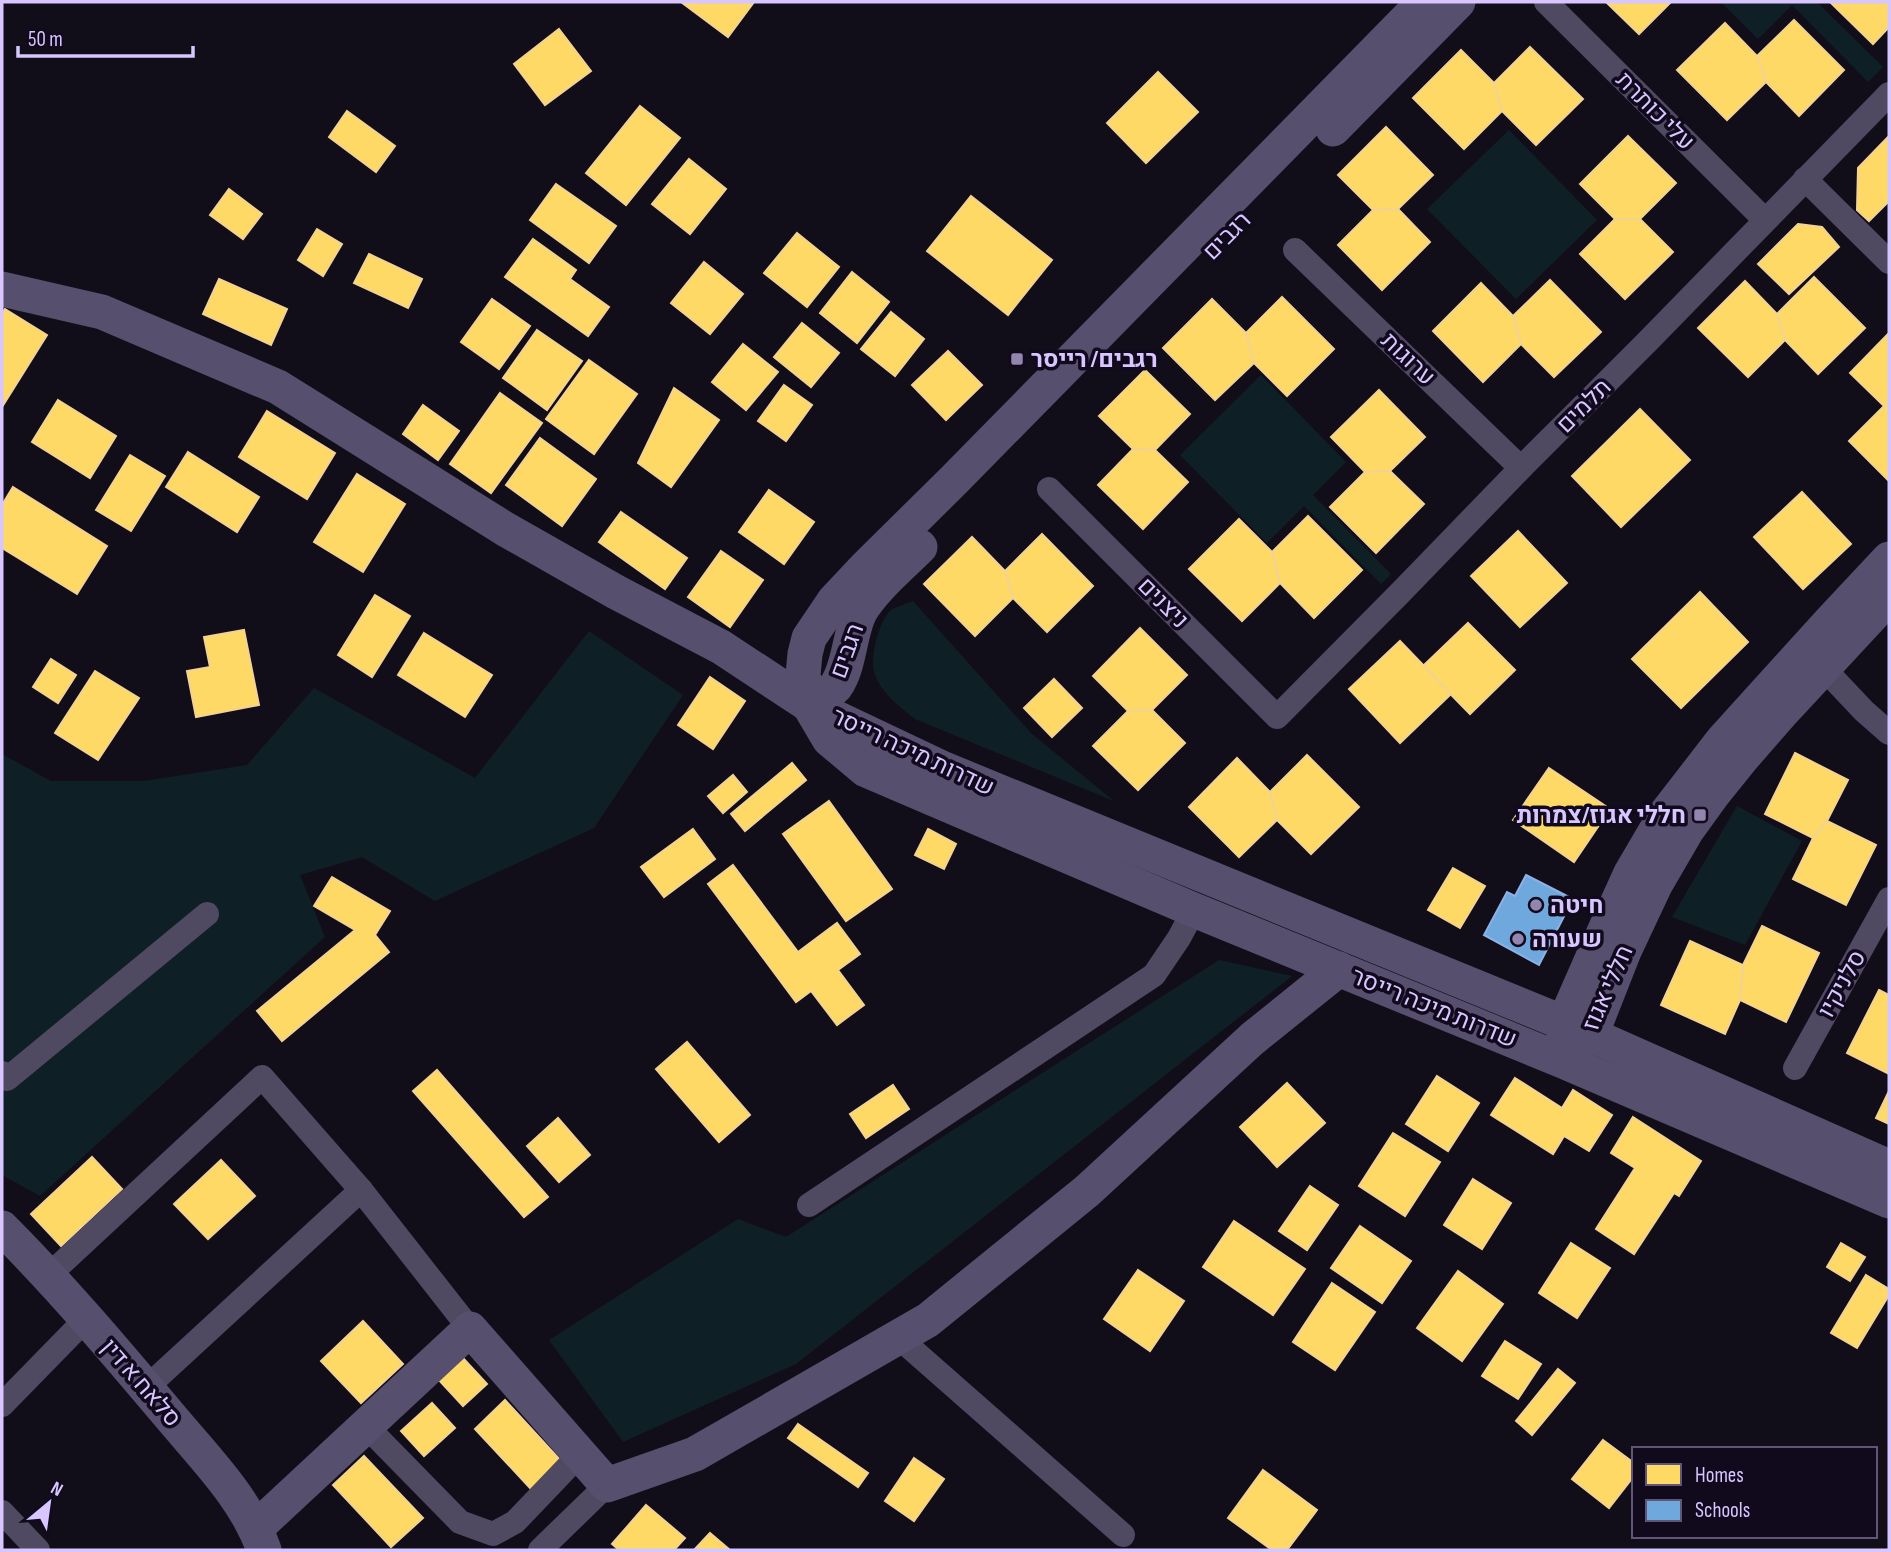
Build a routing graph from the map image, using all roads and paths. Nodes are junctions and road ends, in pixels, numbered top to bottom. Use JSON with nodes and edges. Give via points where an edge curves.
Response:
{"nodes":[{"id":1,"x":1423,"y":2,"type":"edge"},
{"id":2,"x":1458,"y":2,"type":"edge"},
{"id":3,"x":1546,"y":2,"type":"edge"},
{"id":4,"x":1889,"y":94,"type":"edge"},
{"id":5,"x":1805,"y":180,"type":"junction"},
{"id":6,"x":1765,"y":220,"type":"junction"},
{"id":7,"x":1295,"y":250,"type":"dead end"},
{"id":8,"x":1889,"y":262,"type":"edge"},
{"id":9,"x":2,"y":289,"type":"edge"},
{"id":10,"x":1521,"y":468,"type":"junction"},
{"id":11,"x":1049,"y":489,"type":"dead end"},
{"id":12,"x":1889,"y":559,"type":"edge"},
{"id":13,"x":1889,"y":597,"type":"edge"},
{"id":14,"x":1814,"y":658,"type":"junction"},
{"id":15,"x":844,"y":667,"type":"junction"},
{"id":16,"x":809,"y":705,"type":"junction"},
{"id":17,"x":1277,"y":717,"type":"joint"},
{"id":18,"x":1889,"y":733,"type":"edge"},
{"id":19,"x":889,"y":743,"type":"junction"},
{"id":20,"x":1889,"y":899,"type":"edge"},
{"id":21,"x":1194,"y":910,"type":"junction"},
{"id":22,"x":207,"y":914,"type":"dead end"},
{"id":23,"x":1339,"y":969,"type":"junction"},
{"id":24,"x":1578,"y":1029,"type":"junction"},
{"id":25,"x":1563,"y":1061,"type":"junction"},
{"id":26,"x":1795,"y":1068,"type":"dead end"},
{"id":27,"x":2,"y":1073,"type":"edge"},
{"id":28,"x":1889,"y":1167,"type":"edge"},
{"id":29,"x":361,"y":1190,"type":"junction"},
{"id":30,"x":1889,"y":1200,"type":"edge"},
{"id":31,"x":809,"y":1205,"type":"dead end"},
{"id":32,"x":2,"y":1228,"type":"edge"},
{"id":33,"x":49,"y":1275,"type":"junction"},
{"id":34,"x":86,"y":1320,"type":"junction"},
{"id":35,"x":471,"y":1329,"type":"junction"},
{"id":36,"x":898,"y":1337,"type":"junction"},
{"id":37,"x":146,"y":1388,"type":"junction"},
{"id":38,"x":2,"y":1405,"type":"edge"},
{"id":39,"x":366,"y":1426,"type":"junction"},
{"id":40,"x":580,"y":1454,"type":"junction"},
{"id":41,"x":607,"y":1486,"type":"junction"},
{"id":42,"x":2,"y":1512,"type":"edge"},
{"id":43,"x":1123,"y":1535,"type":"dead end"},
{"id":44,"x":260,"y":1540,"type":"edge"},
{"id":45,"x":38,"y":1550,"type":"edge"},
{"id":46,"x":540,"y":1550,"type":"edge"}],
"edges":[{"from":1,"to":16,"type":"street","name":"רגבים","via":[[834,601],[809,638],[805,654],[803,675]]},
{"from":2,"to":15,"type":"street","name":"רגבים","via":[[871,597],[852,635]]},
{"from":3,"to":6,"type":"street","name":"עלי כותרת"},
{"from":4,"to":5,"type":"street","name":"תלמים"},
{"from":5,"to":6,"type":"street","name":"תלמים"},
{"from":5,"to":8,"type":"street"},
{"from":6,"to":10,"type":"street","name":"תלמים"},
{"from":7,"to":10,"type":"street","name":"ערוגות"},
{"from":9,"to":16,"type":"street","via":[[102,312],[278,387],[505,529],[721,647]]},
{"from":10,"to":17,"type":"street","name":"תלמים"},
{"from":11,"to":17,"type":"street","name":"ניצנים"},
{"from":12,"to":14,"type":"street","name":"חללי אגוז"},
{"from":13,"to":14,"type":"street","name":"חללי אגוז"},
{"from":14,"to":18,"type":"street"},
{"from":14,"to":24,"type":"street","name":"חללי אגוז","via":[[1673,852],[1624,951]]},
{"from":15,"to":16,"type":"street","name":"רגבים","via":[[835,687]]},
{"from":15,"to":19,"type":"street","via":[[855,698]]},
{"from":16,"to":19,"type":"street","name":"שדרות מיכה רייסר"},
{"from":16,"to":21,"type":"street","name":"שדרות מיכה רייסר","via":[[829,739],[866,770]]},
{"from":19,"to":24,"type":"street","name":"שדרות מיכה רייסר"},
{"from":20,"to":26,"type":"street","name":"סלניקיו"},
{"from":21,"to":23,"type":"street","name":"שדרות מיכה רייסר"},
{"from":21,"to":31,"type":"street","via":[[1154,975]]},
{"from":22,"to":27,"type":"street","via":[[7,1079]]},
{"from":23,"to":25,"type":"street","name":"שדרות מיכה רייסר"},
{"from":23,"to":36,"type":"street","via":[[1252,1039],[1087,1191],[928,1320]]},
{"from":24,"to":25,"type":"street","name":"חללי אגוז"},
{"from":24,"to":28,"type":"street","name":"שדרות מיכה רייסר"},
{"from":25,"to":30,"type":"street","name":"שדרות מיכה רייסר"},
{"from":29,"to":33,"type":"street","via":[[262,1077]]},
{"from":29,"to":35,"type":"street"},
{"from":29,"to":37,"type":"street"},
{"from":32,"to":33,"type":"street","name":"סלאח א דין"},
{"from":33,"to":34,"type":"street","name":"סלאח א דין"},
{"from":34,"to":37,"type":"street","name":"סלאח א דין"},
{"from":34,"to":38,"type":"street"},
{"from":35,"to":39,"type":"street"},
{"from":35,"to":40,"type":"street"},
{"from":36,"to":41,"type":"street","via":[[695,1454]]},
{"from":36,"to":43,"type":"street"},
{"from":37,"to":44,"type":"street","name":"סלאח א דין","via":[[223,1480],[250,1517]]},
{"from":39,"to":40,"type":"street","via":[[460,1522],[493,1534],[515,1522]]},
{"from":39,"to":44,"type":"street"},
{"from":40,"to":41,"type":"street"},
{"from":41,"to":46,"type":"street"},
{"from":42,"to":45,"type":"street"}]}
